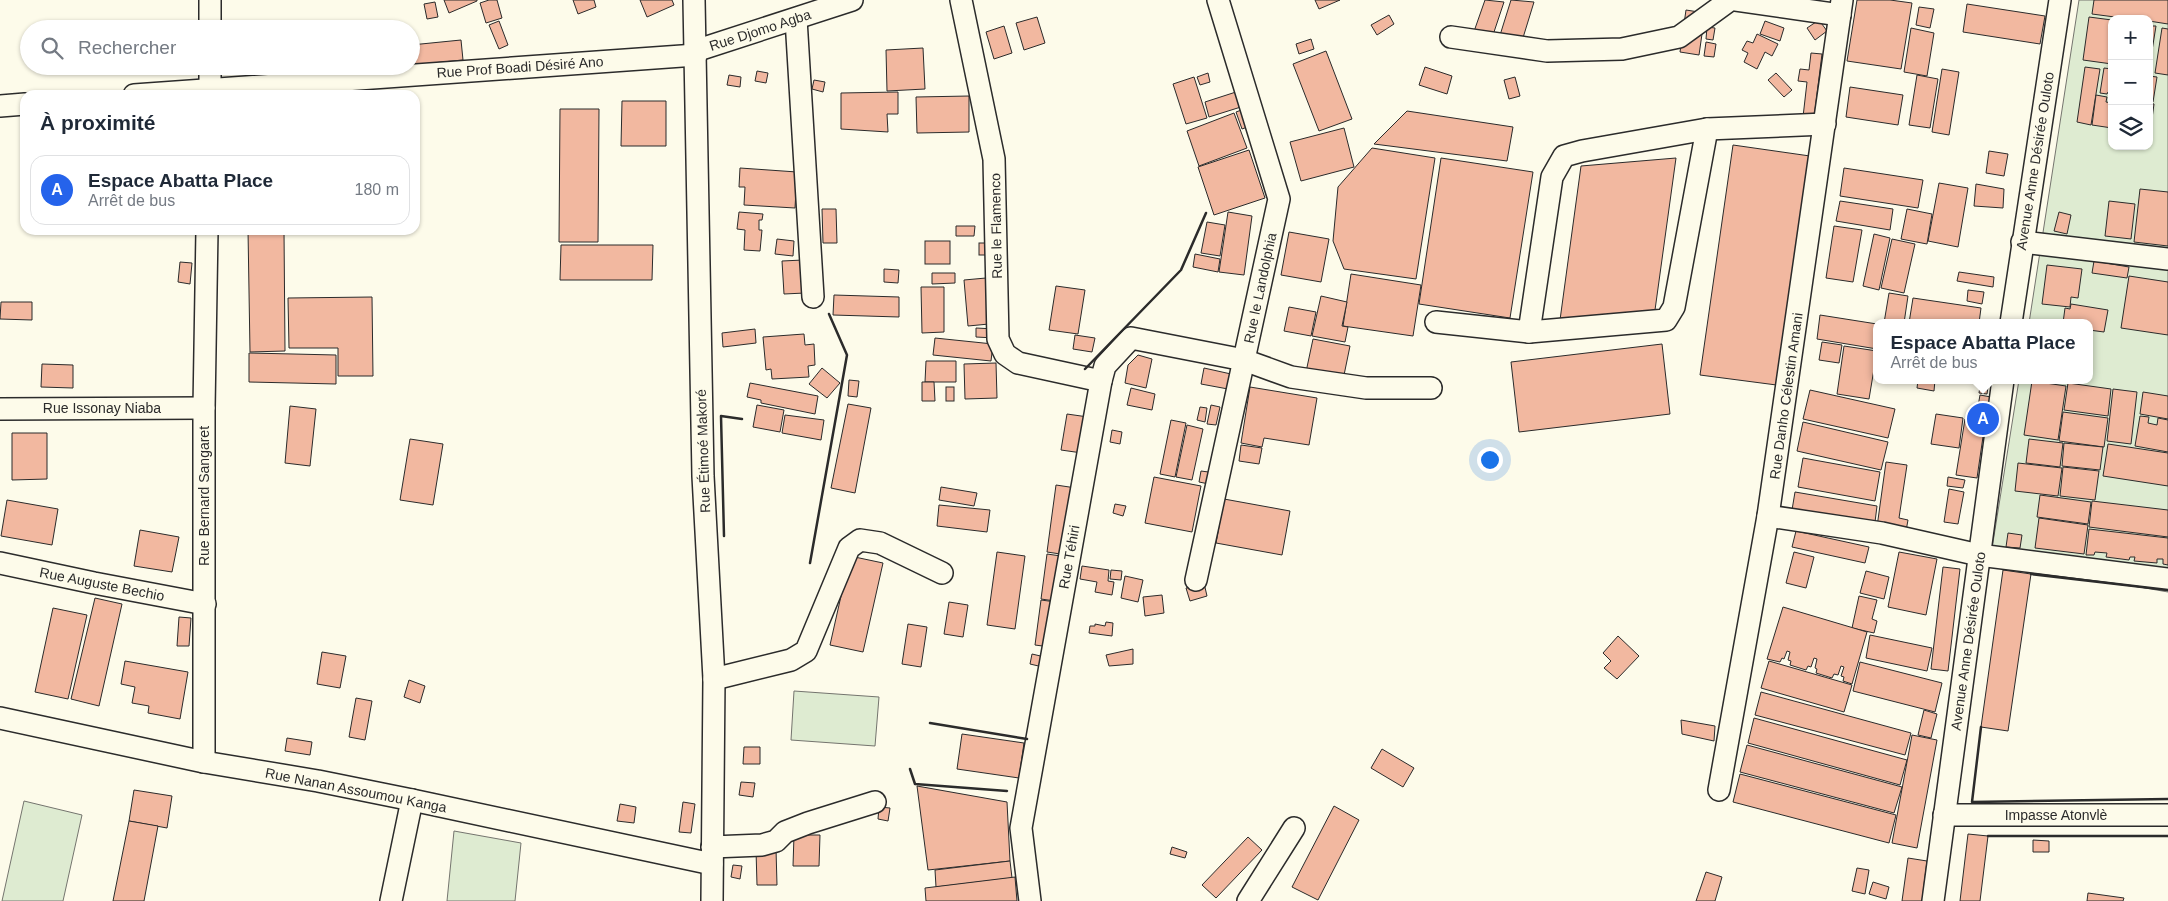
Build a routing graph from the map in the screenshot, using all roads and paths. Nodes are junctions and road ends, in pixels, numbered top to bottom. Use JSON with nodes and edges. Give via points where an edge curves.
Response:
{"nodes":[{"id":1,"x":210,"y":0,"type":"edge"},
{"id":2,"x":694,"y":0,"type":"edge"},
{"id":3,"x":852,"y":0,"type":"edge"},
{"id":4,"x":961,"y":0,"type":"edge"},
{"id":5,"x":1218,"y":0,"type":"edge"},
{"id":6,"x":1730,"y":0,"type":"edge"},
{"id":7,"x":1736,"y":0,"type":"edge"},
{"id":8,"x":2060,"y":0,"type":"edge"},
{"id":9,"x":1841,"y":8,"type":"edge"},
{"id":10,"x":796,"y":19,"type":"junction"},
{"id":11,"x":210,"y":20,"type":"edge"},
{"id":12,"x":1451,"y":37,"type":"dead end"},
{"id":13,"x":696,"y":53,"type":"junction"},
{"id":14,"x":210,"y":75,"type":"edge"},
{"id":15,"x":210,"y":90,"type":"edge"},
{"id":16,"x":235,"y":90,"type":"edge"},
{"id":17,"x":20,"y":104,"type":"edge"},
{"id":18,"x":0,"y":106,"type":"edge"},
{"id":19,"x":1825,"y":124,"type":"junction"},
{"id":20,"x":1707,"y":129,"type":"junction"},
{"id":21,"x":207,"y":235,"type":"edge"},
{"id":22,"x":2022,"y":242,"type":"junction"},
{"id":23,"x":2168,"y":259,"type":"edge"},
{"id":24,"x":813,"y":296,"type":"dead end"},
{"id":25,"x":2012,"y":319,"type":"edge"},
{"id":26,"x":1436,"y":322,"type":"dead end"},
{"id":27,"x":1529,"y":332,"type":"junction"},
{"id":28,"x":1244,"y":360,"type":"junction"},
{"id":29,"x":1101,"y":381,"type":"junction"},
{"id":30,"x":2002,"y":384,"type":"edge"},
{"id":31,"x":1431,"y":388,"type":"dead end"},
{"id":32,"x":204,"y":408,"type":"junction"},
{"id":33,"x":0,"y":409,"type":"edge"},
{"id":34,"x":1768,"y":516,"type":"junction"},
{"id":35,"x":1979,"y":555,"type":"junction"},
{"id":36,"x":0,"y":563,"type":"edge"},
{"id":37,"x":942,"y":573,"type":"dead end"},
{"id":38,"x":2168,"y":579,"type":"edge"},
{"id":39,"x":1196,"y":580,"type":"dead end"},
{"id":40,"x":205,"y":604,"type":"junction"},
{"id":41,"x":714,"y":679,"type":"junction"},
{"id":42,"x":0,"y":718,"type":"edge"},
{"id":43,"x":204,"y":762,"type":"junction"},
{"id":44,"x":1719,"y":790,"type":"dead end"},
{"id":45,"x":412,"y":800,"type":"junction"},
{"id":46,"x":875,"y":802,"type":"dead end"},
{"id":47,"x":1944,"y":815,"type":"junction"},
{"id":48,"x":2168,"y":815,"type":"edge"},
{"id":49,"x":1294,"y":828,"type":"dead end"},
{"id":50,"x":712,"y":855,"type":"junction"},
{"id":51,"x":391,"y":901,"type":"edge"},
{"id":52,"x":712,"y":901,"type":"edge"},
{"id":53,"x":1030,"y":901,"type":"edge"},
{"id":54,"x":1248,"y":901,"type":"edge"},
{"id":55,"x":1933,"y":901,"type":"edge"}],
"edges":[{"from":1,"to":11,"type":"street"},
{"from":2,"to":13,"type":"street","name":"Rue Étimoé Makoré"},
{"from":3,"to":10,"type":"street","name":"Rue Djomo Agba"},
{"from":4,"to":29,"type":"street","name":"Rue le Flamenco","via":[[994,159],[998,339],[1005,354],[1018,363]]},
{"from":5,"to":28,"type":"street","name":"Rue le Landolphia","via":[[1280,199]]},
{"from":6,"to":12,"type":"street","via":[[1679,37],[1622,50],[1547,51]]},
{"from":7,"to":9,"type":"street"},
{"from":8,"to":22,"type":"street","name":"Avenue Anne Désirée Ouloto"},
{"from":9,"to":19,"type":"street","name":"Rue Danho Célestin Amani"},
{"from":10,"to":13,"type":"street","name":"Rue Djomo Agba"},
{"from":10,"to":24,"type":"street"},
{"from":13,"to":16,"type":"street","name":"Rue Prof Boadi Désiré Ano"},
{"from":13,"to":41,"type":"street","name":"Rue Étimoé Makoré","via":[[703,476]]},
{"from":14,"to":15,"type":"street"},
{"from":17,"to":18,"type":"street"},
{"from":19,"to":20,"type":"street"},
{"from":19,"to":34,"type":"street","name":"Rue Danho Célestin Amani"},
{"from":20,"to":27,"type":"street","via":[[1564,156],[1552,177]]},
{"from":20,"to":27,"type":"street","via":[[1674,307],[1666,320]]},
{"from":21,"to":32,"type":"street","name":"Rue Bernard Sangaret"},
{"from":22,"to":23,"type":"street"},
{"from":22,"to":25,"type":"street","name":"Avenue Anne Désirée Ouloto"},
{"from":26,"to":27,"type":"street"},
{"from":28,"to":29,"type":"street","name":"Rue Téhiri","via":[[1131,338],[1105,366]]},
{"from":28,"to":31,"type":"street","via":[[1291,377],[1366,388]]},
{"from":28,"to":39,"type":"street","name":"Rue le Landolphia"},
{"from":29,"to":53,"type":"street","name":"Rue Téhiri","via":[[1022,828]]},
{"from":30,"to":35,"type":"street","name":"Avenue Anne Désirée Ouloto"},
{"from":32,"to":33,"type":"street","name":"Rue Issonay Niaba"},
{"from":32,"to":40,"type":"street","name":"Rue Bernard Sangaret"},
{"from":34,"to":35,"type":"street","via":[[1882,533]]},
{"from":34,"to":44,"type":"street","name":"Rue Danho Célestin Amani"},
{"from":35,"to":38,"type":"street"},
{"from":35,"to":47,"type":"street","name":"Avenue Anne Désirée Ouloto"},
{"from":36,"to":40,"type":"street","name":"Rue Auguste Bechio"},
{"from":37,"to":41,"type":"street","via":[[880,543],[860,540],[849,548],[806,651],[791,660]]},
{"from":40,"to":43,"type":"street","name":"Rue Bernard Sangaret"},
{"from":41,"to":50,"type":"street","name":"Rue Étimoé Makoré"},
{"from":42,"to":43,"type":"street","name":"Rue Nanan Assoumou Kanga"},
{"from":43,"to":45,"type":"street","name":"Rue Nanan Assoumou Kanga"},
{"from":45,"to":50,"type":"street","name":"Rue Nanan Assoumou Kanga"},
{"from":45,"to":51,"type":"street"},
{"from":46,"to":50,"type":"street","name":"Rue Nanan Assoumou Kanga","via":[[785,832],[776,841]]},
{"from":47,"to":48,"type":"street","name":"Impasse Atonvlè"},
{"from":47,"to":55,"type":"street","name":"Avenue Anne Désirée Ouloto"},
{"from":49,"to":54,"type":"street"},
{"from":50,"to":52,"type":"street","name":"Rue Étimoé Makoré"}]}
